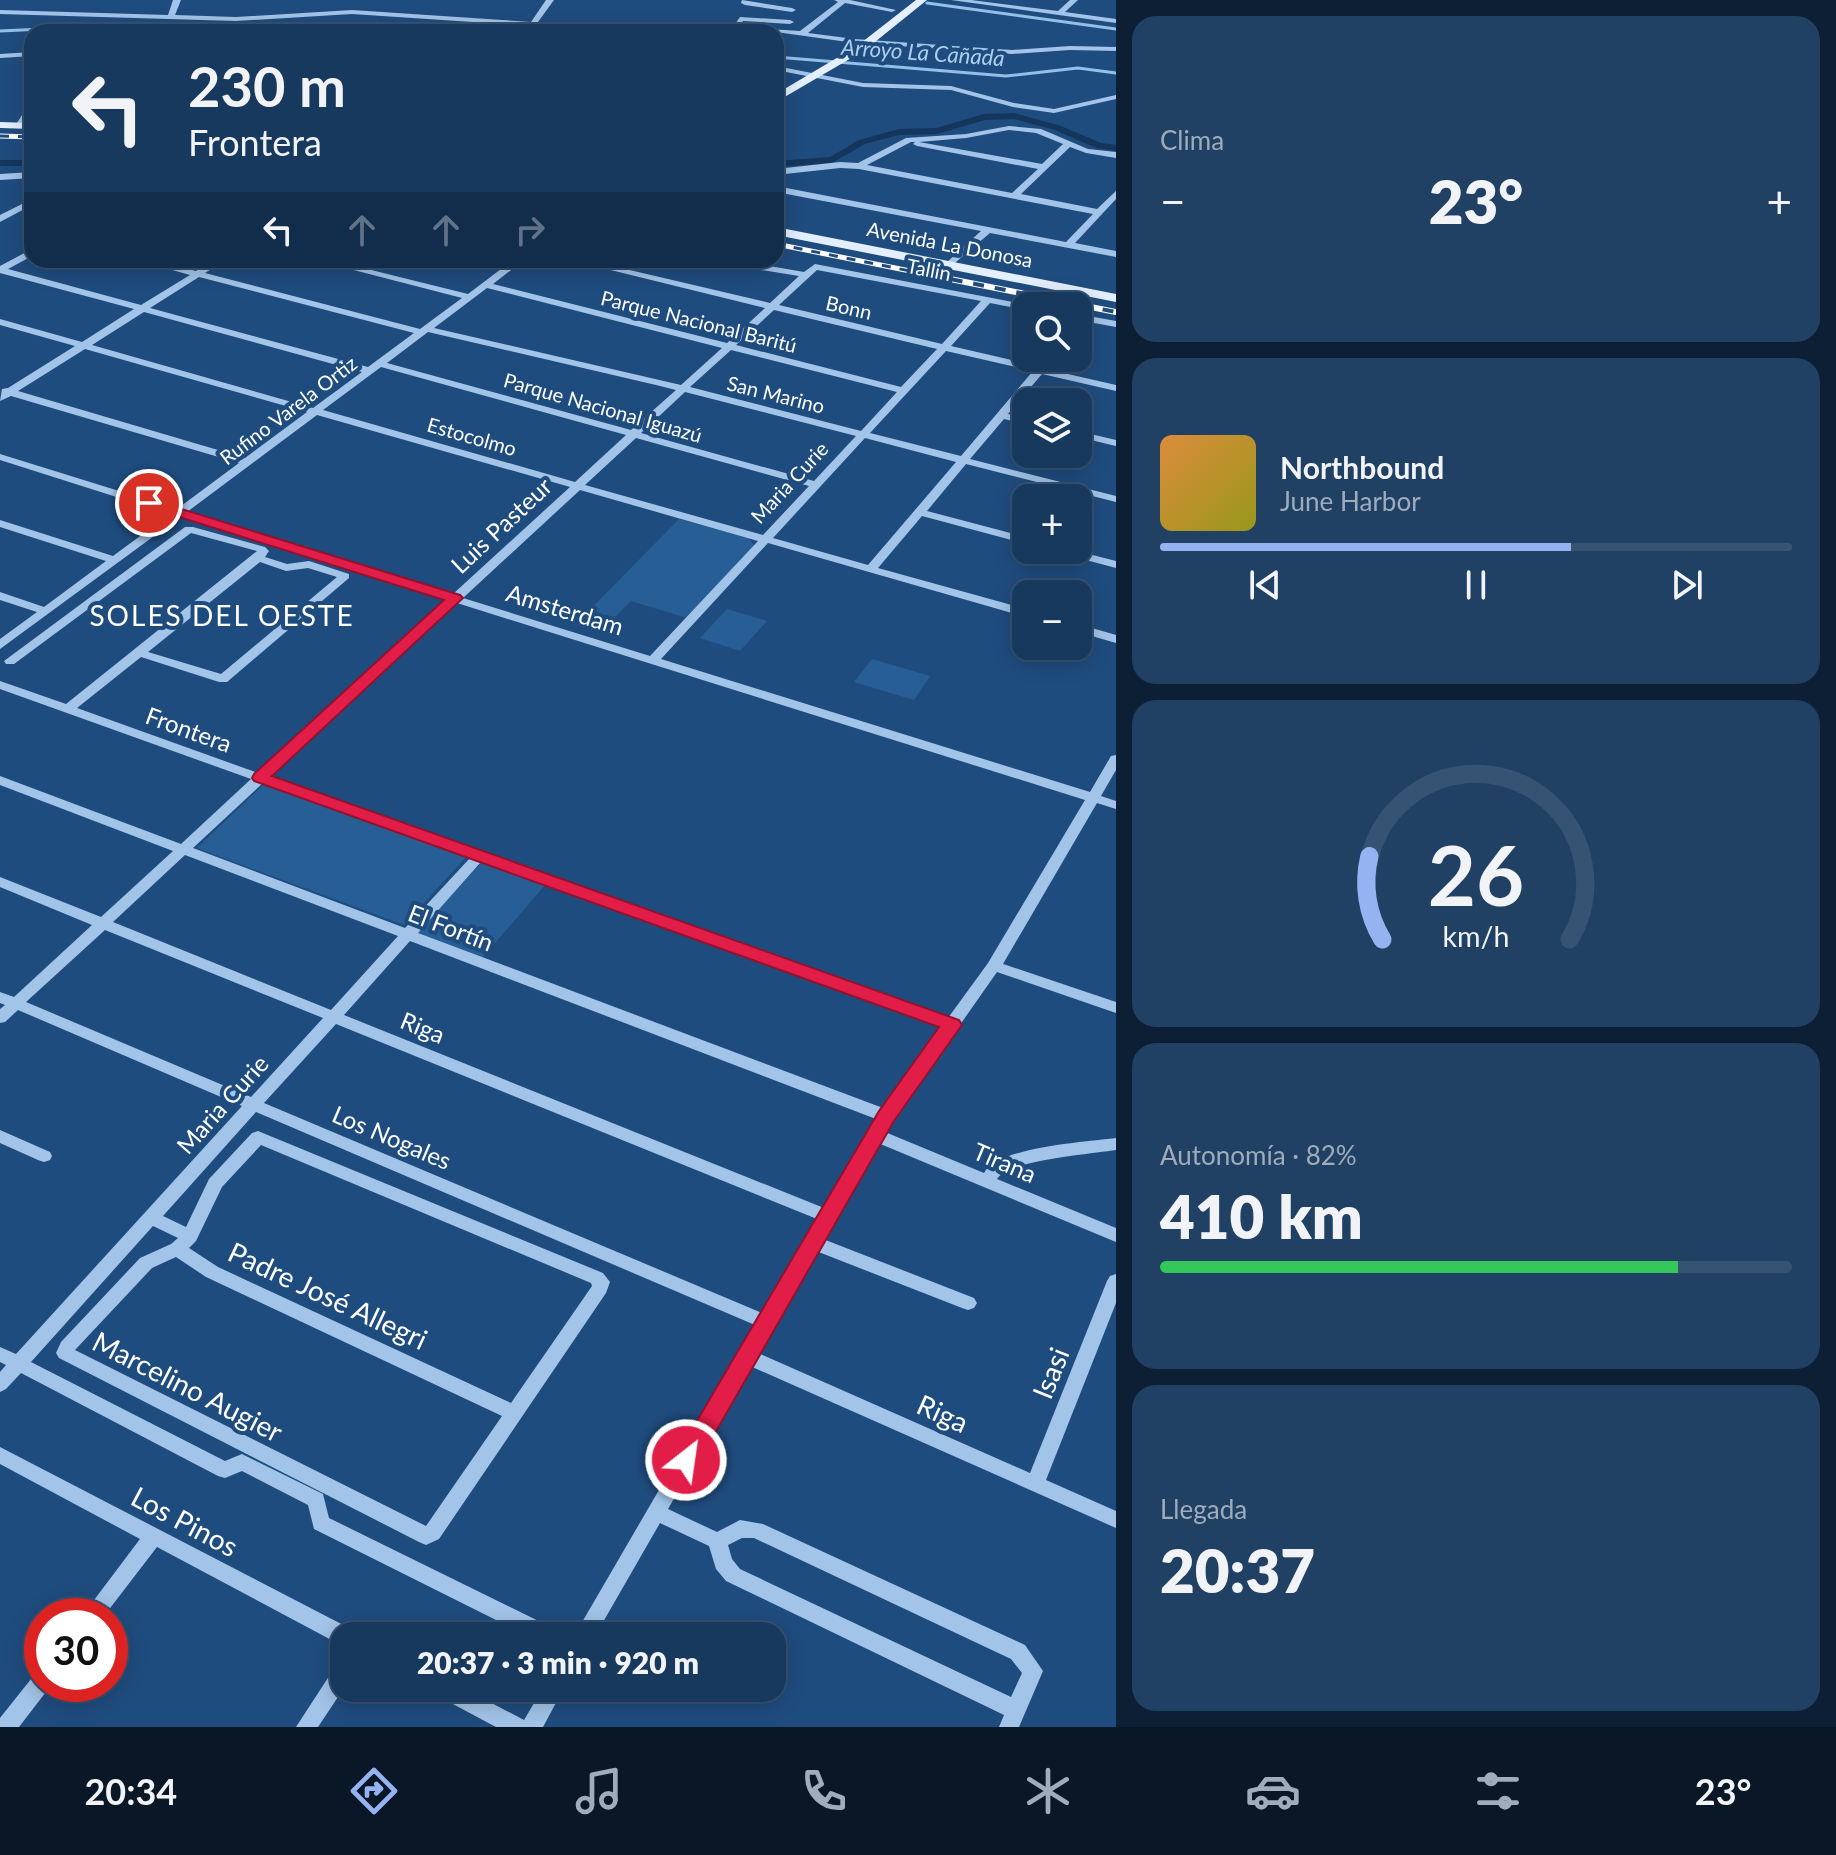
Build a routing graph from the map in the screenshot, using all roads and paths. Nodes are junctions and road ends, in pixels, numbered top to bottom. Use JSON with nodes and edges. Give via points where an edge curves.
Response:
{"nodes":[{"id":1,"x":177,"y":0,"type":"edge"},
{"id":2,"x":186,"y":0,"type":"edge"},
{"id":3,"x":550,"y":0,"type":"edge"},
{"id":4,"x":746,"y":0,"type":"edge"},
{"id":5,"x":905,"y":0,"type":"edge"},
{"id":6,"x":922,"y":0,"type":"edge"},
{"id":7,"x":955,"y":0,"type":"edge"},
{"id":8,"x":1074,"y":0,"type":"edge"},
{"id":9,"x":841,"y":1,"type":"edge"},
{"id":10,"x":792,"y":10,"type":"dead end"},
{"id":11,"x":892,"y":10,"type":"junction"},
{"id":12,"x":0,"y":12,"type":"edge"},
{"id":13,"x":1059,"y":14,"type":"junction"},
{"id":14,"x":170,"y":18,"type":"junction"},
{"id":15,"x":180,"y":18,"type":"junction"},
{"id":16,"x":1116,"y":21,"type":"edge"},
{"id":17,"x":790,"y":22,"type":"dead end"},
{"id":18,"x":533,"y":24,"type":"joint"},
{"id":19,"x":737,"y":24,"type":"edge"},
{"id":20,"x":784,"y":32,"type":"edge"},
{"id":21,"x":803,"y":33,"type":"junction"},
{"id":22,"x":855,"y":41,"type":"junction"},
{"id":23,"x":869,"y":42,"type":"junction"},
{"id":24,"x":1116,"y":49,"type":"edge"},
{"id":25,"x":24,"y":54,"type":"edge"},
{"id":26,"x":0,"y":56,"type":"edge"},
{"id":27,"x":828,"y":66,"type":"junction"},
{"id":28,"x":784,"y":68,"type":"edge"},
{"id":29,"x":784,"y":94,"type":"edge"},
{"id":30,"x":1116,"y":97,"type":"edge"},
{"id":31,"x":0,"y":125,"type":"edge"},
{"id":32,"x":24,"y":126,"type":"edge"},
{"id":33,"x":905,"y":142,"type":"junction"},
{"id":34,"x":1068,"y":144,"type":"junction"},
{"id":35,"x":1116,"y":155,"type":"edge"},
{"id":36,"x":859,"y":166,"type":"junction"},
{"id":37,"x":1043,"y":167,"type":"junction"},
{"id":38,"x":784,"y":171,"type":"edge"},
{"id":39,"x":24,"y":176,"type":"edge"},
{"id":40,"x":0,"y":177,"type":"edge"},
{"id":41,"x":784,"y":191,"type":"edge"},
{"id":42,"x":1116,"y":194,"type":"edge"},
{"id":43,"x":1014,"y":196,"type":"junction"},
{"id":44,"x":0,"y":206,"type":"edge"},
{"id":45,"x":24,"y":207,"type":"edge"},
{"id":46,"x":20,"y":209,"type":"junction"},
{"id":47,"x":1098,"y":212,"type":"junction"},
{"id":48,"x":0,"y":219,"type":"edge"},
{"id":49,"x":987,"y":230,"type":"junction"},
{"id":50,"x":784,"y":233,"type":"edge"},
{"id":51,"x":1068,"y":245,"type":"junction"},
{"id":52,"x":1116,"y":254,"type":"edge"},
{"id":53,"x":24,"y":256,"type":"edge"},
{"id":54,"x":949,"y":265,"type":"junction"},
{"id":55,"x":824,"y":266,"type":"joint"},
{"id":56,"x":173,"y":268,"type":"edge"},
{"id":57,"x":207,"y":268,"type":"edge"},
{"id":58,"x":352,"y":268,"type":"edge"},
{"id":59,"x":508,"y":268,"type":"edge"},
{"id":60,"x":608,"y":268,"type":"edge"},
{"id":61,"x":765,"y":268,"type":"edge"},
{"id":62,"x":0,"y":270,"type":"edge"},
{"id":63,"x":197,"y":274,"type":"junction"},
{"id":64,"x":807,"y":275,"type":"junction"},
{"id":65,"x":486,"y":285,"type":"junction"},
{"id":66,"x":470,"y":297,"type":"junction"},
{"id":67,"x":1116,"y":298,"type":"edge"},
{"id":68,"x":989,"y":299,"type":"junction"},
{"id":69,"x":1012,"y":304,"type":"edge"},
{"id":70,"x":771,"y":307,"type":"junction"},
{"id":71,"x":142,"y":309,"type":"junction"},
{"id":72,"x":1092,"y":321,"type":"edge"},
{"id":73,"x":0,"y":322,"type":"edge"},
{"id":74,"x":1116,"y":324,"type":"edge"},
{"id":75,"x":424,"y":331,"type":"junction"},
{"id":76,"x":83,"y":346,"type":"junction"},
{"id":77,"x":727,"y":346,"type":"junction"},
{"id":78,"x":944,"y":348,"type":"junction"},
{"id":79,"x":1012,"y":364,"type":"edge"},
{"id":80,"x":375,"y":367,"type":"junction"},
{"id":81,"x":1037,"y":372,"type":"edge"},
{"id":82,"x":1048,"y":372,"type":"edge"},
{"id":83,"x":1116,"y":388,"type":"edge"},
{"id":84,"x":682,"y":389,"type":"junction"},
{"id":85,"x":904,"y":391,"type":"junction"},
{"id":86,"x":3,"y":393,"type":"edge"},
{"id":87,"x":315,"y":411,"type":"junction"},
{"id":88,"x":1001,"y":415,"type":"junction"},
{"id":89,"x":1012,"y":418,"type":"edge"},
{"id":90,"x":631,"y":435,"type":"junction"},
{"id":91,"x":863,"y":435,"type":"junction"},
{"id":92,"x":1092,"y":437,"type":"edge"},
{"id":93,"x":1116,"y":443,"type":"edge"},
{"id":94,"x":0,"y":457,"type":"edge"},
{"id":95,"x":964,"y":460,"type":"junction"},
{"id":96,"x":247,"y":462,"type":"junction"},
{"id":97,"x":817,"y":485,"type":"junction"},
{"id":98,"x":576,"y":486,"type":"junction"},
{"id":99,"x":1116,"y":499,"type":"edge"},
{"id":100,"x":919,"y":512,"type":"junction"},
{"id":101,"x":179,"y":513,"type":"junction"},
{"id":102,"x":0,"y":523,"type":"edge"},
{"id":103,"x":1012,"y":537,"type":"edge"},
{"id":104,"x":766,"y":539,"type":"junction"},
{"id":105,"x":258,"y":558,"type":"junction"},
{"id":106,"x":1092,"y":559,"type":"edge"},
{"id":107,"x":115,"y":560,"type":"junction"},
{"id":108,"x":1116,"y":565,"type":"edge"},
{"id":109,"x":871,"y":569,"type":"junction"},
{"id":110,"x":0,"y":596,"type":"edge"},
{"id":111,"x":455,"y":598,"type":"junction"},
{"id":112,"x":1012,"y":609,"type":"edge"},
{"id":113,"x":45,"y":611,"type":"junction"},
{"id":114,"x":1092,"y":632,"type":"edge"},
{"id":115,"x":1116,"y":639,"type":"edge"},
{"id":116,"x":0,"y":645,"type":"edge"},
{"id":117,"x":140,"y":653,"type":"junction"},
{"id":118,"x":653,"y":660,"type":"junction"},
{"id":119,"x":10,"y":661,"type":"dead end"},
{"id":120,"x":0,"y":685,"type":"edge"},
{"id":121,"x":68,"y":709,"type":"junction"},
{"id":122,"x":1116,"y":759,"type":"edge"},
{"id":123,"x":260,"y":778,"type":"junction"},
{"id":124,"x":0,"y":780,"type":"edge"},
{"id":125,"x":1093,"y":798,"type":"junction"},
{"id":126,"x":1116,"y":805,"type":"edge"},
{"id":127,"x":183,"y":849,"type":"junction"},
{"id":128,"x":479,"y":856,"type":"junction"},
{"id":129,"x":0,"y":882,"type":"edge"},
{"id":130,"x":102,"y":923,"type":"junction"},
{"id":131,"x":408,"y":935,"type":"junction"},
{"id":132,"x":994,"y":966,"type":"junction"},
{"id":133,"x":8,"y":1000,"type":"edge"},
{"id":134,"x":1116,"y":1008,"type":"edge"},
{"id":135,"x":333,"y":1017,"type":"junction"},
{"id":136,"x":0,"y":1018,"type":"edge"},
{"id":137,"x":952,"y":1025,"type":"junction"},
{"id":138,"x":253,"y":1104,"type":"junction"},
{"id":139,"x":886,"y":1116,"type":"junction"},
{"id":140,"x":875,"y":1135,"type":"junction"},
{"id":141,"x":0,"y":1136,"type":"edge"},
{"id":142,"x":1116,"y":1144,"type":"edge"},
{"id":143,"x":44,"y":1156,"type":"dead end"},
{"id":144,"x":988,"y":1181,"type":"junction"},
{"id":145,"x":827,"y":1216,"type":"junction"},
{"id":146,"x":152,"y":1218,"type":"junction"},
{"id":147,"x":1116,"y":1235,"type":"edge"},
{"id":148,"x":184,"y":1242,"type":"junction"},
{"id":149,"x":812,"y":1242,"type":"junction"},
{"id":150,"x":1116,"y":1281,"type":"edge"},
{"id":151,"x":968,"y":1303,"type":"dead end"},
{"id":152,"x":765,"y":1322,"type":"junction"},
{"id":153,"x":0,"y":1354,"type":"edge"},
{"id":154,"x":747,"y":1356,"type":"junction"},
{"id":155,"x":19,"y":1364,"type":"junction"},
{"id":156,"x":0,"y":1384,"type":"edge"},
{"id":157,"x":513,"y":1413,"type":"junction"},
{"id":158,"x":0,"y":1455,"type":"edge"},
{"id":159,"x":1035,"y":1485,"type":"junction"},
{"id":160,"x":656,"y":1512,"type":"junction"},
{"id":161,"x":1116,"y":1520,"type":"edge"},
{"id":162,"x":154,"y":1536,"type":"junction"},
{"id":163,"x":717,"y":1541,"type":"junction"},
{"id":164,"x":106,"y":1598,"type":"edge"},
{"id":165,"x":520,"y":1622,"type":"edge"},
{"id":166,"x":592,"y":1622,"type":"edge"},
{"id":167,"x":330,"y":1629,"type":"edge"},
{"id":168,"x":330,"y":1692,"type":"edge"},
{"id":169,"x":26,"y":1702,"type":"edge"},
{"id":170,"x":470,"y":1702,"type":"edge"},
{"id":171,"x":546,"y":1702,"type":"edge"},
{"id":172,"x":1013,"y":1718,"type":"edge"},
{"id":173,"x":6,"y":1727,"type":"edge"},
{"id":174,"x":306,"y":1727,"type":"edge"},
{"id":175,"x":517,"y":1727,"type":"edge"},
{"id":176,"x":531,"y":1727,"type":"edge"}],
"edges":[{"from":1,"to":14,"type":"street"},
{"from":2,"to":15,"type":"street"},
{"from":3,"to":18,"type":"street"},
{"from":4,"to":10,"type":"street"},
{"from":5,"to":11,"type":"main road"},
{"from":6,"to":23,"type":"main road"},
{"from":7,"to":13,"type":"street"},
{"from":8,"to":13,"type":"street"},
{"from":9,"to":11,"type":"street"},
{"from":9,"to":21,"type":"street"},
{"from":11,"to":22,"type":"main road"},
{"from":12,"to":14,"type":"street"},
{"from":13,"to":16,"type":"street"},
{"from":14,"to":15,"type":"street"},
{"from":15,"to":18,"type":"street","via":[[352,12]]},
{"from":17,"to":19,"type":"street","via":[[743,18]]},
{"from":20,"to":21,"type":"street"},
{"from":21,"to":22,"type":"street"},
{"from":22,"to":23,"type":"street"},
{"from":22,"to":27,"type":"main road"},
{"from":23,"to":24,"type":"street","via":[[1020,53]]},
{"from":23,"to":27,"type":"main road"},
{"from":25,"to":26,"type":"street"},
{"from":27,"to":28,"type":"street"},
{"from":27,"to":29,"type":"main road"},
{"from":27,"to":30,"type":"street","via":[[873,86],[951,88],[1054,111]]},
{"from":31,"to":32,"type":"main road"},
{"from":33,"to":34,"type":"street","via":[[1018,127]]},
{"from":33,"to":36,"type":"street"},
{"from":33,"to":37,"type":"street"},
{"from":34,"to":35,"type":"street"},
{"from":34,"to":37,"type":"street"},
{"from":36,"to":38,"type":"street"},
{"from":36,"to":43,"type":"street"},
{"from":37,"to":43,"type":"street"},
{"from":39,"to":40,"type":"street"},
{"from":41,"to":49,"type":"street"},
{"from":42,"to":47,"type":"street"},
{"from":43,"to":47,"type":"street"},
{"from":44,"to":46,"type":"street"},
{"from":45,"to":46,"type":"street"},
{"from":46,"to":48,"type":"street"},
{"from":47,"to":51,"type":"street"},
{"from":49,"to":51,"type":"street"},
{"from":49,"to":54,"type":"street"},
{"from":50,"to":54,"type":"main road","name":"Avenida La Donosa"},
{"from":51,"to":52,"type":"street"},
{"from":53,"to":62,"type":"street"},
{"from":54,"to":67,"type":"main road","name":"Avenida La Donosa"},
{"from":55,"to":64,"type":"street","name":"Luis Pasteur"},
{"from":55,"to":68,"type":"street","name":"Tallin"},
{"from":56,"to":63,"type":"street","name":"San Marino"},
{"from":57,"to":63,"type":"street"},
{"from":58,"to":66,"type":"street"},
{"from":59,"to":65,"type":"street","name":"Rufino Varela Ortiz"},
{"from":60,"to":70,"type":"street","name":"Bonn"},
{"from":61,"to":64,"type":"street"},
{"from":62,"to":71,"type":"street","name":"Parque Nacional Iguazú"},
{"from":63,"to":71,"type":"street"},
{"from":63,"to":75,"type":"street","name":"San Marino"},
{"from":64,"to":70,"type":"street","name":"Luis Pasteur"},
{"from":65,"to":66,"type":"street","name":"Rufino Varela Ortiz"},
{"from":65,"to":77,"type":"street","name":"Parque Nacional Baritú"},
{"from":66,"to":75,"type":"street","name":"Rufino Varela Ortiz"},
{"from":68,"to":69,"type":"street","name":"Tallin"},
{"from":68,"to":78,"type":"street","name":"Maria Curie"},
{"from":70,"to":77,"type":"street","name":"Luis Pasteur"},
{"from":70,"to":78,"type":"street","name":"Bonn"},
{"from":71,"to":76,"type":"street"},
{"from":71,"to":80,"type":"street","name":"Parque Nacional Iguazú"},
{"from":72,"to":74,"type":"street"},
{"from":73,"to":76,"type":"street","name":"Estocolmo"},
{"from":75,"to":80,"type":"street","name":"Rufino Varela Ortiz"},
{"from":75,"to":84,"type":"street","name":"San Marino"},
{"from":76,"to":86,"type":"street"},
{"from":76,"to":87,"type":"street","name":"Estocolmo"},
{"from":77,"to":84,"type":"street","name":"Luis Pasteur"},
{"from":77,"to":85,"type":"street","name":"Parque Nacional Baritú"},
{"from":78,"to":79,"type":"street","name":"Bonn"},
{"from":78,"to":85,"type":"street","name":"Maria Curie"},
{"from":80,"to":87,"type":"street","name":"Rufino Varela Ortiz"},
{"from":80,"to":90,"type":"street","name":"Parque Nacional Iguazú"},
{"from":81,"to":88,"type":"street"},
{"from":82,"to":83,"type":"street","name":"Bonn"},
{"from":84,"to":90,"type":"street","name":"Luis Pasteur"},
{"from":84,"to":91,"type":"street","name":"San Marino"},
{"from":85,"to":91,"type":"street","name":"Maria Curie"},
{"from":86,"to":96,"type":"street"},
{"from":87,"to":96,"type":"street","name":"Rufino Varela Ortiz"},
{"from":87,"to":98,"type":"street","name":"Estocolmo"},
{"from":88,"to":89,"type":"street"},
{"from":88,"to":95,"type":"street"},
{"from":90,"to":97,"type":"street","name":"Parque Nacional Iguazú"},
{"from":90,"to":98,"type":"street","name":"Luis Pasteur"},
{"from":91,"to":95,"type":"street","name":"San Marino"},
{"from":91,"to":97,"type":"street","name":"Maria Curie"},
{"from":92,"to":93,"type":"street"},
{"from":94,"to":101,"type":"street","name":"Amsterdam"},
{"from":95,"to":99,"type":"street","name":"San Marino"},
{"from":95,"to":100,"type":"street"},
{"from":96,"to":101,"type":"street","name":"Rufino Varela Ortiz"},
{"from":97,"to":104,"type":"street","name":"Maria Curie"},
{"from":98,"to":104,"type":"street","name":"Estocolmo"},
{"from":98,"to":111,"type":"street","name":"Luis Pasteur"},
{"from":100,"to":103,"type":"street"},
{"from":100,"to":109,"type":"street"},
{"from":101,"to":107,"type":"street","name":"Rufino Varela Ortiz"},
{"from":101,"to":111,"type":"street","name":"Amsterdam"},
{"from":102,"to":107,"type":"street"},
{"from":104,"to":109,"type":"street","name":"Estocolmo"},
{"from":104,"to":118,"type":"street","name":"Maria Curie"},
{"from":105,"to":117,"type":"street"},
{"from":105,"to":117,"type":"street","via":[[286,568],[309,564],[345,576],[223,679]]},
{"from":105,"to":119,"type":"street","via":[[261,549],[198,529],[184,531]]},
{"from":106,"to":108,"type":"street"},
{"from":107,"to":113,"type":"street","name":"Rufino Varela Ortiz"},
{"from":109,"to":112,"type":"street","name":"Estocolmo"},
{"from":110,"to":113,"type":"street"},
{"from":111,"to":118,"type":"street","name":"Amsterdam"},
{"from":111,"to":123,"type":"street","name":"Luis Pasteur"},
{"from":113,"to":116,"type":"street","name":"Rufino Varela Ortiz"},
{"from":114,"to":115,"type":"street"},
{"from":117,"to":121,"type":"street"},
{"from":118,"to":125,"type":"street","name":"Amsterdam"},
{"from":120,"to":121,"type":"street","name":"Frontera"},
{"from":121,"to":123,"type":"street","name":"Frontera"},
{"from":122,"to":125,"type":"street"},
{"from":123,"to":127,"type":"street","name":"Luis Pasteur"},
{"from":123,"to":128,"type":"street","name":"Frontera"},
{"from":124,"to":127,"type":"street","name":"El Fortín"},
{"from":125,"to":126,"type":"street","name":"Amsterdam"},
{"from":125,"to":132,"type":"street"},
{"from":127,"to":130,"type":"street","name":"Luis Pasteur"},
{"from":127,"to":131,"type":"street","name":"El Fortín"},
{"from":128,"to":131,"type":"street","name":"Maria Curie"},
{"from":128,"to":137,"type":"street","name":"Frontera"},
{"from":129,"to":130,"type":"street","name":"Riga"},
{"from":130,"to":133,"type":"street","name":"Luis Pasteur"},
{"from":130,"to":135,"type":"street","name":"Riga"},
{"from":131,"to":135,"type":"street","name":"Maria Curie"},
{"from":131,"to":139,"type":"street","name":"El Fortín"},
{"from":132,"to":134,"type":"street"},
{"from":132,"to":137,"type":"street"},
{"from":133,"to":136,"type":"street","name":"Luis Pasteur"},
{"from":133,"to":138,"type":"street","name":"Los Nogales"},
{"from":135,"to":138,"type":"street","name":"Maria Curie"},
{"from":135,"to":145,"type":"street","name":"Riga"},
{"from":137,"to":139,"type":"street"},
{"from":138,"to":146,"type":"street","name":"Maria Curie"},
{"from":138,"to":152,"type":"street","name":"Los Nogales"},
{"from":139,"to":140,"type":"street"},
{"from":140,"to":144,"type":"street","name":"Tirana"},
{"from":140,"to":145,"type":"street"},
{"from":141,"to":143,"type":"street"},
{"from":142,"to":144,"type":"street","via":[[1014,1159],[994,1169]]},
{"from":144,"to":147,"type":"street","name":"Tirana"},
{"from":145,"to":149,"type":"street"},
{"from":146,"to":148,"type":"street","name":"Padre José Allegri"},
{"from":146,"to":155,"type":"street","name":"Maria Curie"},
{"from":148,"to":157,"type":"street","name":"Padre José Allegri","via":[[212,1272]]},
{"from":148,"to":157,"type":"street","via":[[215,1183],[258,1137],[597,1278],[600,1288]]},
{"from":148,"to":157,"type":"street","name":"Marcelino Augier","via":[[146,1263],[65,1353],[426,1536]]},
{"from":149,"to":151,"type":"street"},
{"from":149,"to":152,"type":"street"},
{"from":150,"to":159,"type":"street","name":"Isasi"},
{"from":152,"to":154,"type":"street"},
{"from":153,"to":155,"type":"street"},
{"from":154,"to":159,"type":"street","name":"Riga"},
{"from":154,"to":160,"type":"street"},
{"from":155,"to":156,"type":"street","name":"Maria Curie"},
{"from":155,"to":165,"type":"street","via":[[225,1470],[242,1462],[316,1500],[321,1523]]},
{"from":158,"to":162,"type":"street","name":"Los Pinos"},
{"from":159,"to":161,"type":"street","name":"Riga"},
{"from":160,"to":163,"type":"street"},
{"from":160,"to":166,"type":"street"},
{"from":162,"to":164,"type":"street"},
{"from":162,"to":167,"type":"street","name":"Los Pinos"},
{"from":163,"to":172,"type":"street","via":[[733,1575]]},
{"from":163,"to":172,"type":"street","via":[[740,1529],[756,1530],[1018,1652],[1033,1671]]},
{"from":168,"to":174,"type":"street"},
{"from":169,"to":173,"type":"street"},
{"from":170,"to":175,"type":"street"},
{"from":171,"to":176,"type":"street"}]}
